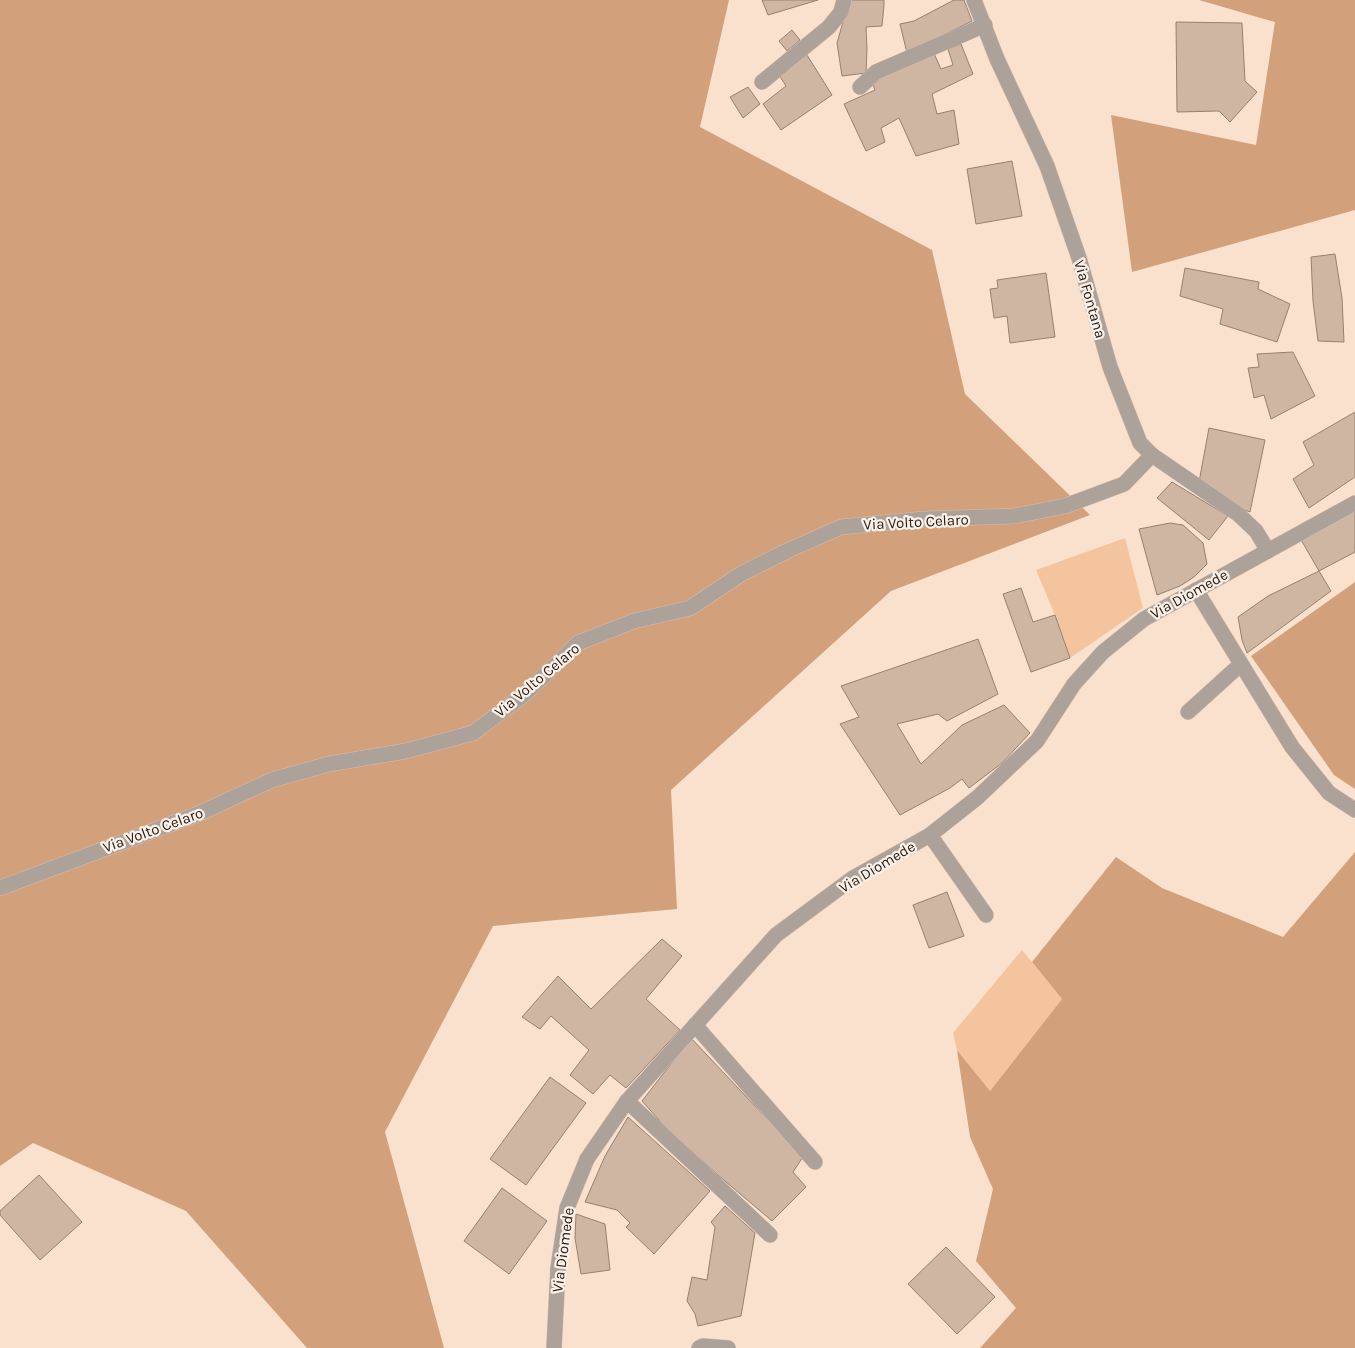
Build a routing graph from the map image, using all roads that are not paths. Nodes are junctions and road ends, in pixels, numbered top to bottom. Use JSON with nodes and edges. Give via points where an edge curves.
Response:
{"nodes":[{"id":1,"x":844,"y":0,"type":"edge"},
{"id":2,"x":974,"y":0,"type":"edge"},
{"id":3,"x":985,"y":25,"type":"junction"},
{"id":4,"x":762,"y":82,"type":"dead end"},
{"id":5,"x":860,"y":87,"type":"dead end"},
{"id":6,"x":1152,"y":456,"type":"junction"},
{"id":7,"x":1355,"y":503,"type":"edge"},
{"id":8,"x":1268,"y":551,"type":"junction"},
{"id":9,"x":1196,"y":590,"type":"junction"},
{"id":10,"x":1241,"y":664,"type":"junction"},
{"id":11,"x":1188,"y":712,"type":"dead end"},
{"id":12,"x":1355,"y":810,"type":"edge"},
{"id":13,"x":930,"y":835,"type":"junction"},
{"id":14,"x":0,"y":888,"type":"edge"},
{"id":15,"x":986,"y":915,"type":"dead end"},
{"id":16,"x":695,"y":1025,"type":"junction"},
{"id":17,"x":627,"y":1101,"type":"junction"},
{"id":18,"x":815,"y":1162,"type":"dead end"},
{"id":19,"x":770,"y":1235,"type":"dead end"},
{"id":20,"x":554,"y":1348,"type":"edge"},
{"id":21,"x":698,"y":1348,"type":"edge"},
{"id":22,"x":728,"y":1348,"type":"edge"}],
"edges":[{"from":1,"to":4,"type":"street","via":[[841,12],[830,27]]},
{"from":2,"to":3,"type":"street","name":"Via Fontana"},
{"from":3,"to":5,"type":"street","via":[[876,72]]},
{"from":3,"to":6,"type":"street","name":"Via Fontana","via":[[997,59],[1047,166],[1081,266],[1110,367],[1140,443]]},
{"from":6,"to":8,"type":"street","name":"Via Fontana","via":[[1238,514],[1256,531]]},
{"from":6,"to":14,"type":"street","name":"Via Volto Celaro","via":[[1124,484],[1066,506],[1014,516],[924,519],[841,527],[741,574],[690,608],[634,621],[578,643],[526,693],[473,733],[406,751],[329,764],[272,780],[198,814]]},
{"from":7,"to":8,"type":"street","name":"Via Diomede"},
{"from":8,"to":9,"type":"street","name":"Via Diomede"},
{"from":9,"to":10,"type":"street"},
{"from":9,"to":13,"type":"street","name":"Via Diomede","via":[[1144,619],[1103,652],[1074,684],[1037,741],[978,797]]},
{"from":10,"to":11,"type":"street"},
{"from":10,"to":12,"type":"street","via":[[1292,747],[1330,792]]},
{"from":13,"to":15,"type":"street"},
{"from":13,"to":16,"type":"street","name":"Via Diomede","via":[[854,878],[776,935]]},
{"from":16,"to":17,"type":"street","name":"Via Diomede"},
{"from":16,"to":18,"type":"street"},
{"from":17,"to":19,"type":"street"},
{"from":17,"to":20,"type":"street","name":"Via Diomede","via":[[587,1159],[567,1208],[558,1268]]},
{"from":21,"to":22,"type":"street"}]}
